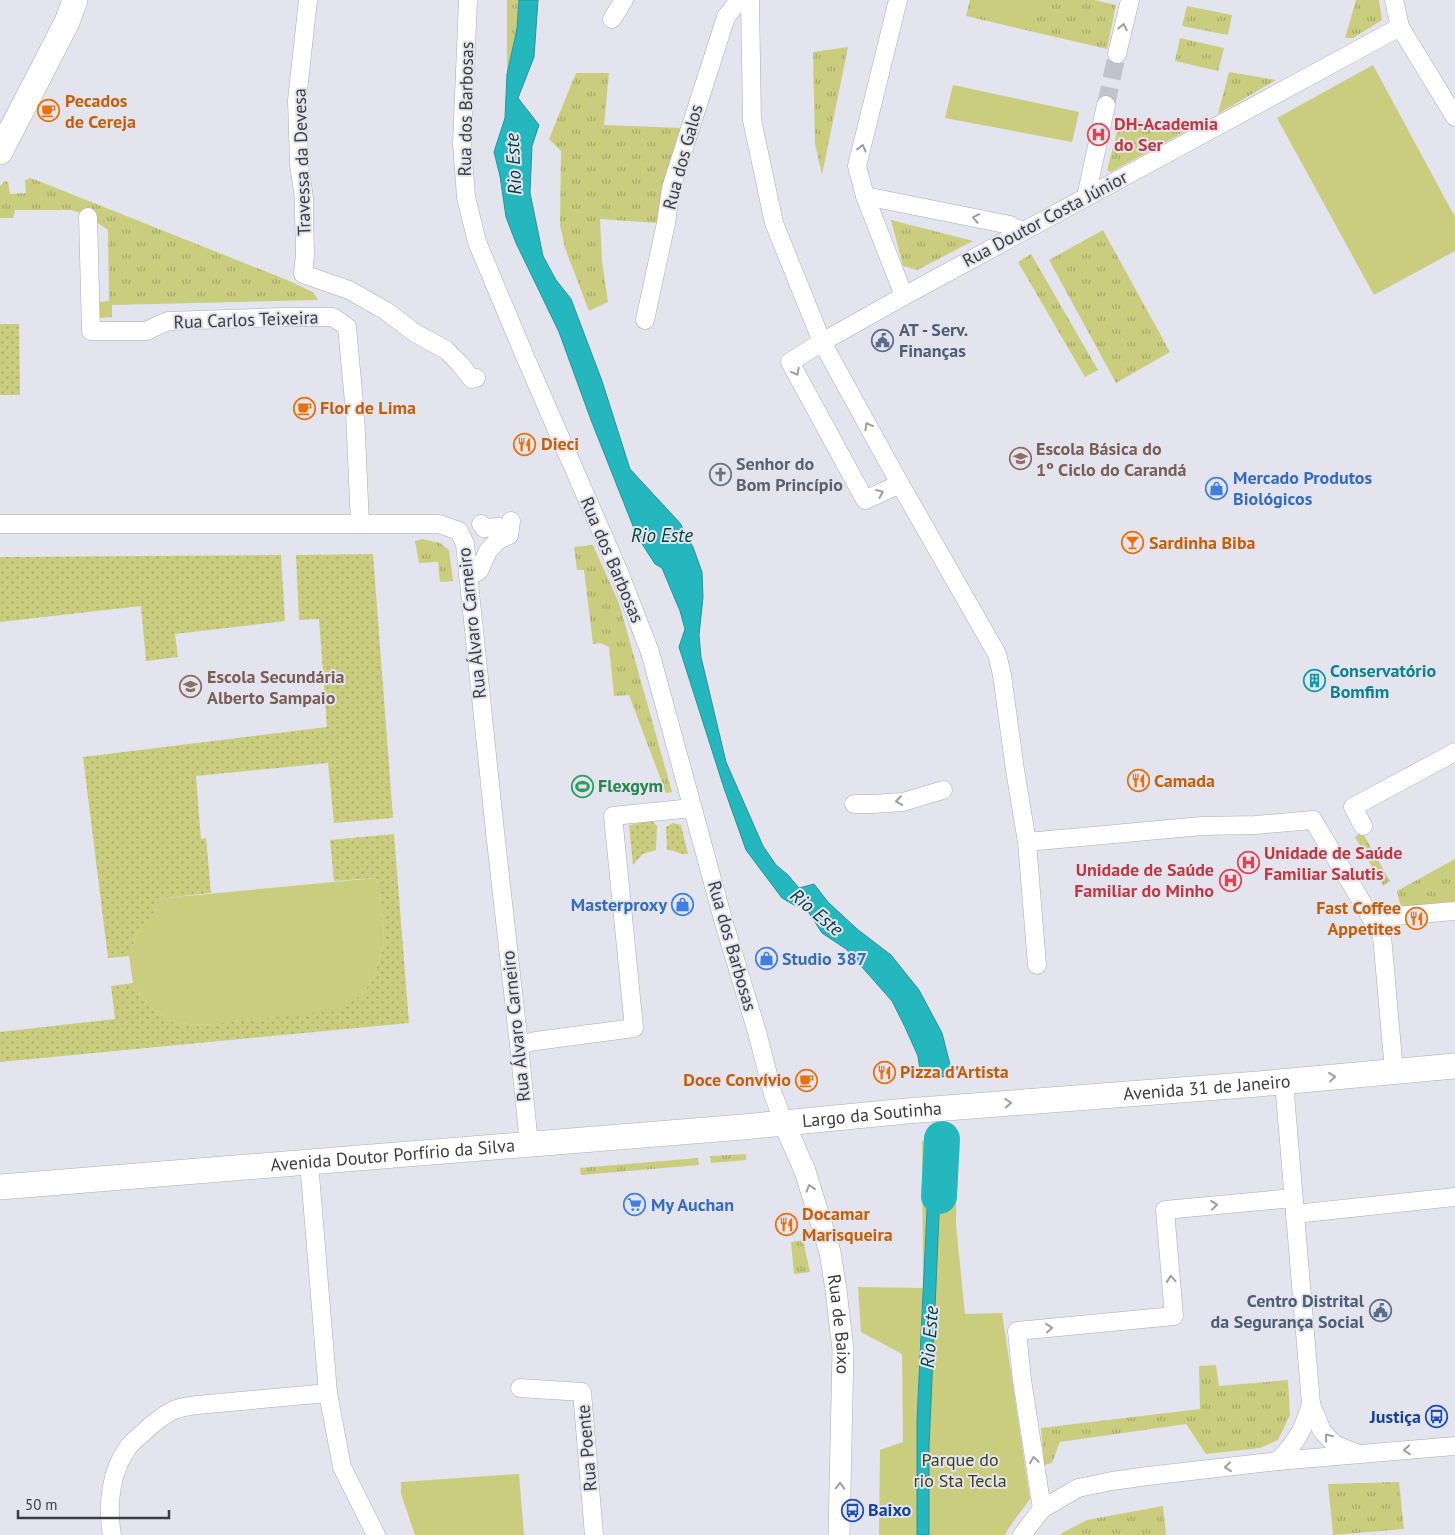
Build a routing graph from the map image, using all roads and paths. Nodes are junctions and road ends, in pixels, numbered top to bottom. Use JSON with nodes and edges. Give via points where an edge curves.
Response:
{"nodes":[{"id":1,"x":75,"y":0,"type":"edge"},
{"id":2,"x":308,"y":0,"type":"edge"},
{"id":3,"x":468,"y":0,"type":"edge"},
{"id":4,"x":624,"y":0,"type":"edge"},
{"id":5,"x":739,"y":0,"type":"edge"},
{"id":6,"x":750,"y":0,"type":"edge"},
{"id":7,"x":898,"y":0,"type":"edge"},
{"id":8,"x":1130,"y":0,"type":"edge"},
{"id":9,"x":1394,"y":0,"type":"edge"},
{"id":10,"x":612,"y":19,"type":"dead end"},
{"id":11,"x":1400,"y":27,"type":"junction"},
{"id":12,"x":1117,"y":54,"type":"tunnel mouth"},
{"id":13,"x":1106,"y":105,"type":"tunnel mouth"},
{"id":14,"x":1455,"y":117,"type":"edge"},
{"id":15,"x":0,"y":152,"type":"edge"},
{"id":16,"x":865,"y":196,"type":"junction"},
{"id":17,"x":1086,"y":197,"type":"junction"},
{"id":18,"x":88,"y":217,"type":"dead end"},
{"id":19,"x":1022,"y":231,"type":"junction"},
{"id":20,"x":904,"y":296,"type":"junction"},
{"id":21,"x":645,"y":320,"type":"dead end"},
{"id":22,"x":822,"y":342,"type":"junction"},
{"id":23,"x":476,"y":378,"type":"dead end"},
{"id":24,"x":900,"y":484,"type":"junction"},
{"id":25,"x":0,"y":524,"type":"edge"},
{"id":26,"x":360,"y":524,"type":"junction"},
{"id":27,"x":482,"y":524,"type":"dead end"},
{"id":28,"x":468,"y":576,"type":"junction"},
{"id":29,"x":1455,"y":752,"type":"edge"},
{"id":30,"x":944,"y":790,"type":"dead end"},
{"id":31,"x":854,"y":804,"type":"dead end"},
{"id":32,"x":692,"y":808,"type":"junction"},
{"id":33,"x":1363,"y":826,"type":"dead end"},
{"id":34,"x":1026,"y":842,"type":"junction"},
{"id":35,"x":1455,"y":910,"type":"edge"},
{"id":36,"x":1371,"y":918,"type":"junction"},
{"id":37,"x":1037,"y":965,"type":"dead end"},
{"id":38,"x":519,"y":1045,"type":"junction"},
{"id":39,"x":1455,"y":1066,"type":"edge"},
{"id":40,"x":1394,"y":1071,"type":"junction"},
{"id":41,"x":1284,"y":1082,"type":"junction"},
{"id":42,"x":960,"y":1106,"type":"joint"},
{"id":43,"x":784,"y":1122,"type":"junction"},
{"id":44,"x":529,"y":1144,"type":"junction"},
{"id":45,"x":309,"y":1162,"type":"junction"},
{"id":46,"x":0,"y":1187,"type":"edge"},
{"id":47,"x":1455,"y":1197,"type":"edge"},
{"id":48,"x":1294,"y":1206,"type":"junction"},
{"id":49,"x":520,"y":1388,"type":"dead end"},
{"id":50,"x":328,"y":1393,"type":"junction"},
{"id":51,"x":1311,"y":1404,"type":"junction"},
{"id":52,"x":1455,"y":1446,"type":"edge"},
{"id":53,"x":1359,"y":1454,"type":"junction"},
{"id":54,"x":1278,"y":1461,"type":"junction"},
{"id":55,"x":1042,"y":1509,"type":"junction"},
{"id":56,"x":112,"y":1535,"type":"edge"},
{"id":57,"x":376,"y":1535,"type":"edge"},
{"id":58,"x":594,"y":1535,"type":"edge"},
{"id":59,"x":839,"y":1535,"type":"edge"},
{"id":60,"x":1022,"y":1535,"type":"edge"}],
"edges":[{"from":1,"to":15,"type":"main road","via":[[67,22]]},
{"from":2,"to":23,"type":"street","name":"Travessa da Devesa","via":[[297,100],[298,164],[304,206],[303,274],[349,290],[386,311],[415,333],[446,350],[472,379]]},
{"from":3,"to":32,"type":"street","name":"Rua dos Barbosas","via":[[462,143],[466,197],[477,242],[620,572],[650,652]]},
{"from":4,"to":10,"type":"street"},
{"from":5,"to":21,"type":"street","name":"Rua dos Galos","via":[[726,17],[671,188]]},
{"from":6,"to":22,"type":"street","via":[[752,120],[774,223]]},
{"from":16,"to":7,"type":"street","one_way":true,"via":[[858,166]]},
{"from":12,"to":8,"type":"street","one_way":true},
{"from":9,"to":11,"type":"street"},
{"from":11,"to":14,"type":"street"},
{"from":11,"to":17,"type":"street","name":"Rua Doutor Costa Júnior"},
{"from":13,"to":17,"type":"street"},
{"from":19,"to":16,"type":"street","one_way":true,"via":[[1010,225]]},
{"from":16,"to":20,"type":"street"},
{"from":17,"to":19,"type":"street","name":"Rua Doutor Costa Júnior"},
{"from":18,"to":26,"type":"street","name":"Rua Carlos Teixeira","via":[[91,331],[146,331],[168,321],[281,317],[333,317],[346,327],[355,413]]},
{"from":19,"to":20,"type":"street","name":"Rua Doutor Costa Júnior"},
{"from":20,"to":22,"type":"street","name":"Rua Doutor Costa Júnior"},
{"from":24,"to":22,"type":"street","one_way":true},
{"from":22,"to":24,"type":"street","name":"Rua Doutor Costa Júnior","one_way":true,"via":[[790,362],[865,500]]},
{"from":24,"to":34,"type":"street","via":[[997,654]]},
{"from":25,"to":26,"type":"street","name":"Rua Álvaro Carneiro"},
{"from":26,"to":28,"type":"street","name":"Rua Álvaro Carneiro","via":[[439,524],[459,531],[465,544]]},
{"from":27,"to":28,"type":"street","via":[[484,528],[510,528],[488,551],[479,571]]},
{"from":28,"to":38,"type":"street","name":"Rua Álvaro Carneiro"},
{"from":29,"to":33,"type":"street","via":[[1353,807]]},
{"from":30,"to":31,"type":"street","one_way":true,"via":[[903,802]]},
{"from":32,"to":38,"type":"street","via":[[613,816],[634,1028]]},
{"from":32,"to":43,"type":"street","name":"Rua dos Barbosas","via":[[773,1094]]},
{"from":34,"to":36,"type":"street","via":[[1202,826],[1313,820]]},
{"from":34,"to":37,"type":"street"},
{"from":35,"to":36,"type":"street"},
{"from":36,"to":40,"type":"street","via":[[1382,936]]},
{"from":38,"to":44,"type":"street","name":"Rua Álvaro Carneiro"},
{"from":39,"to":40,"type":"main road","name":"Avenida 31 de Janeiro"},
{"from":41,"to":40,"type":"main road","name":"Avenida 31 de Janeiro","one_way":true},
{"from":42,"to":41,"type":"main road","name":"Avenida 31 de Janeiro","one_way":true},
{"from":41,"to":48,"type":"street"},
{"from":42,"to":43,"type":"main road","name":"Largo da Soutinha"},
{"from":43,"to":44,"type":"main road","name":"Avenida Doutor Porfírio da Silva"},
{"from":59,"to":43,"type":"street","name":"Rua de Baixo","one_way":true,"via":[[843,1350],[836,1290],[830,1252],[808,1179]]},
{"from":44,"to":45,"type":"main road","name":"Avenida Doutor Porfírio da Silva"},
{"from":45,"to":46,"type":"main road","name":"Avenida Doutor Porfírio da Silva"},
{"from":45,"to":50,"type":"street"},
{"from":47,"to":48,"type":"street"},
{"from":48,"to":51,"type":"street"},
{"from":55,"to":48,"type":"street","one_way":true,"via":[[1022,1380],[1018,1331],[1174,1316],[1165,1210]]},
{"from":49,"to":58,"type":"street","name":"Rua Poente","via":[[582,1392]]},
{"from":50,"to":56,"type":"street","via":[[197,1405],[176,1409],[156,1420],[129,1446],[116,1471],[111,1487]]},
{"from":50,"to":57,"type":"street","via":[[342,1467]]},
{"from":53,"to":51,"type":"street","one_way":true,"via":[[1334,1444],[1322,1431]]},
{"from":51,"to":54,"type":"street","via":[[1305,1426],[1293,1446]]},
{"from":52,"to":53,"type":"street","one_way":true},
{"from":53,"to":54,"type":"street"},
{"from":54,"to":55,"type":"street","one_way":true,"via":[[1112,1481],[1078,1488]]},
{"from":55,"to":60,"type":"street"}]}
